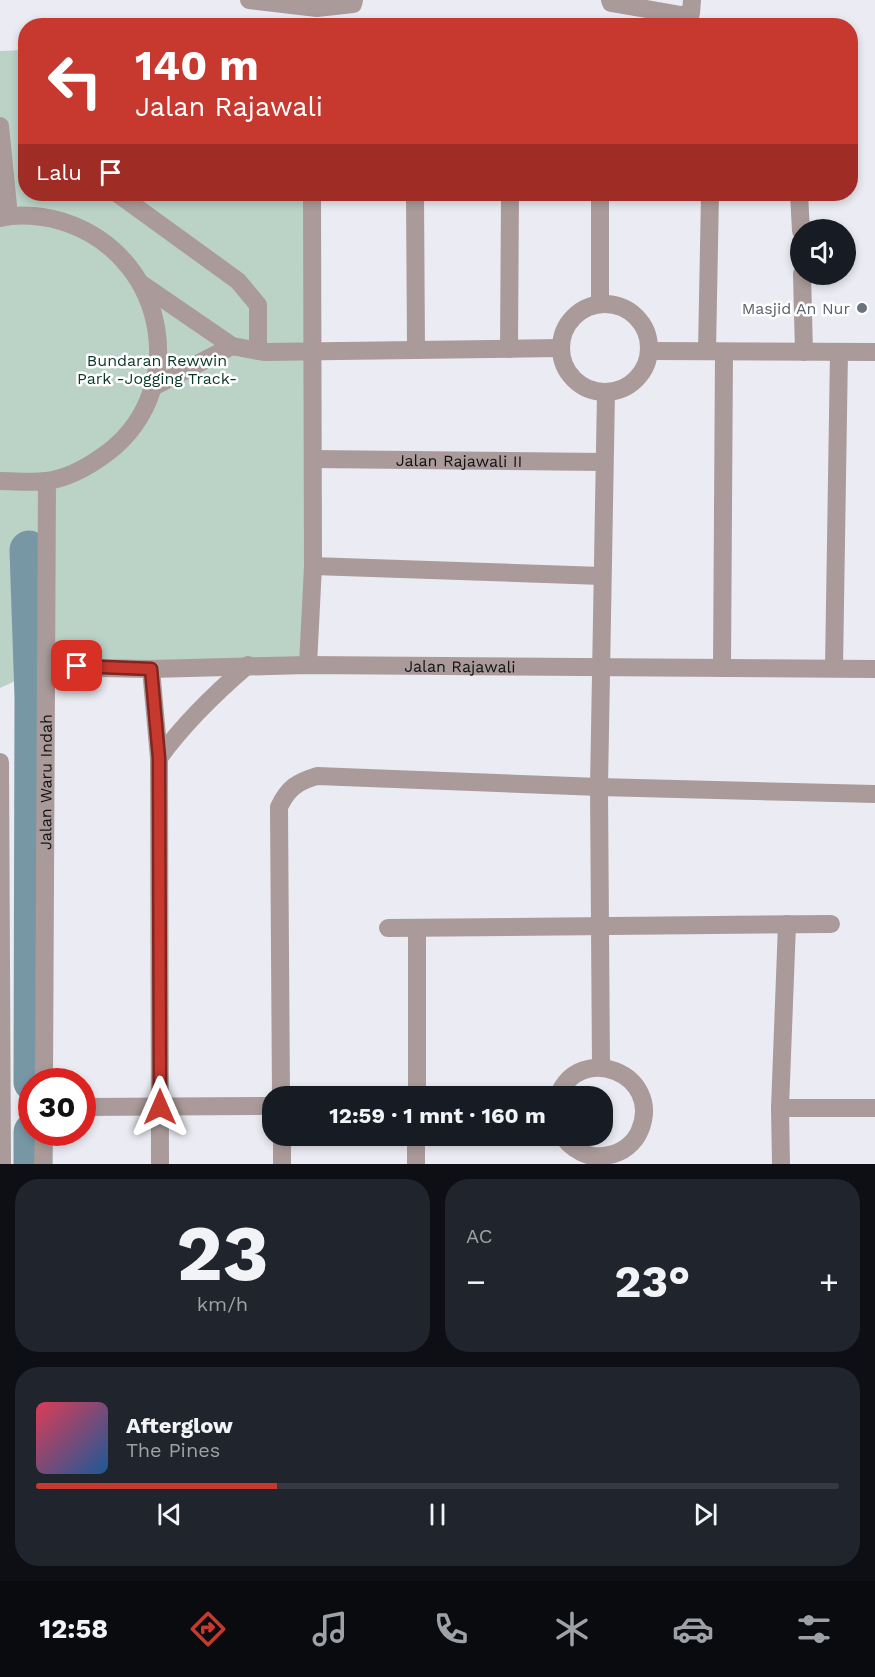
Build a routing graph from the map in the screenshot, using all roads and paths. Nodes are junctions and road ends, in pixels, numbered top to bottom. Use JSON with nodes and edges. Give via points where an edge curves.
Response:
{"nodes":[{"id":1,"x":249,"y":0,"type":"edge"},
{"id":2,"x":354,"y":0,"type":"edge"},
{"id":3,"x":610,"y":0,"type":"edge"},
{"id":4,"x":692,"y":0,"type":"edge"},
{"id":5,"x":0,"y":126,"type":"edge"},
{"id":6,"x":128,"y":201,"type":"edge"},
{"id":7,"x":312,"y":201,"type":"edge"},
{"id":8,"x":415,"y":201,"type":"edge"},
{"id":9,"x":510,"y":201,"type":"edge"},
{"id":10,"x":600,"y":201,"type":"edge"},
{"id":11,"x":710,"y":201,"type":"edge"},
{"id":12,"x":799,"y":201,"type":"edge"},
{"id":13,"x":4,"y":217,"type":"edge"},
{"id":14,"x":800,"y":219,"type":"edge"},
{"id":15,"x":142,"y":285,"type":"junction"},
{"id":16,"x":802,"y":285,"type":"edge"},
{"id":17,"x":600,"y":304,"type":"junction"},
{"id":18,"x":232,"y":346,"type":"junction"},
{"id":19,"x":560,"y":348,"type":"junction"},
{"id":20,"x":509,"y":349,"type":"junction"},
{"id":21,"x":416,"y":350,"type":"junction"},
{"id":22,"x":258,"y":351,"type":"junction"},
{"id":23,"x":649,"y":351,"type":"junction"},
{"id":24,"x":716,"y":351,"type":"junction"},
{"id":25,"x":313,"y":352,"type":"junction"},
{"id":26,"x":804,"y":352,"type":"junction"},
{"id":27,"x":839,"y":352,"type":"junction"},
{"id":28,"x":875,"y":352,"type":"edge"},
{"id":29,"x":153,"y":387,"type":"junction"},
{"id":30,"x":606,"y":393,"type":"junction"},
{"id":31,"x":313,"y":459,"type":"junction"},
{"id":32,"x":604,"y":462,"type":"junction"},
{"id":33,"x":0,"y":481,"type":"edge"},
{"id":34,"x":47,"y":481,"type":"junction"},
{"id":35,"x":313,"y":566,"type":"junction"},
{"id":36,"x":602,"y":576,"type":"junction"},
{"id":37,"x":248,"y":665,"type":"junction"},
{"id":38,"x":309,"y":665,"type":"junction"},
{"id":39,"x":46,"y":667,"type":"junction"},
{"id":40,"x":601,"y":667,"type":"junction"},
{"id":41,"x":722,"y":668,"type":"junction"},
{"id":42,"x":151,"y":669,"type":"junction"},
{"id":43,"x":834,"y":669,"type":"junction"},
{"id":44,"x":875,"y":669,"type":"edge"},
{"id":45,"x":159,"y":758,"type":"junction"},
{"id":46,"x":0,"y":762,"type":"edge"},
{"id":47,"x":599,"y":787,"type":"junction"},
{"id":48,"x":875,"y":794,"type":"edge"},
{"id":49,"x":0,"y":824,"type":"edge"},
{"id":50,"x":602,"y":924,"type":"junction"},
{"id":51,"x":787,"y":924,"type":"junction"},
{"id":52,"x":831,"y":924,"type":"dead end"},
{"id":53,"x":388,"y":928,"type":"dead end"},
{"id":54,"x":417,"y":929,"type":"junction"},
{"id":55,"x":1,"y":948,"type":"edge"},
{"id":56,"x":1,"y":1063,"type":"edge"},
{"id":57,"x":601,"y":1067,"type":"junction"},
{"id":58,"x":44,"y":1068,"type":"edge"},
{"id":59,"x":281,"y":1086,"type":"edge"},
{"id":60,"x":417,"y":1086,"type":"edge"},
{"id":61,"x":565,"y":1086,"type":"edge"},
{"id":62,"x":262,"y":1106,"type":"edge"},
{"id":63,"x":96,"y":1107,"type":"edge"},
{"id":64,"x":160,"y":1107,"type":"junction"},
{"id":65,"x":780,"y":1108,"type":"junction"},
{"id":66,"x":875,"y":1108,"type":"edge"},
{"id":67,"x":44,"y":1146,"type":"edge"},
{"id":68,"x":282,"y":1146,"type":"edge"},
{"id":69,"x":416,"y":1146,"type":"edge"},
{"id":70,"x":570,"y":1146,"type":"edge"},
{"id":71,"x":597,"y":1161,"type":"edge"},
{"id":72,"x":2,"y":1164,"type":"edge"},
{"id":73,"x":43,"y":1164,"type":"edge"},
{"id":74,"x":160,"y":1164,"type":"edge"},
{"id":75,"x":282,"y":1164,"type":"edge"},
{"id":76,"x":416,"y":1164,"type":"edge"},
{"id":77,"x":781,"y":1164,"type":"edge"}],
"edges":[{"from":1,"to":2,"type":"street","via":[[317,8],[353,4]]},
{"from":3,"to":4,"type":"street","via":[[681,15],[691,13]]},
{"from":5,"to":13,"type":"street"},
{"from":6,"to":22,"type":"street","via":[[238,281],[258,306]]},
{"from":7,"to":25,"type":"street"},
{"from":8,"to":21,"type":"street"},
{"from":9,"to":20,"type":"street"},
{"from":10,"to":17,"type":"street"},
{"from":11,"to":24,"type":"street"},
{"from":12,"to":14,"type":"street"},
{"from":13,"to":15,"type":"street","via":[[50,218],[86,230],[117,252]]},
{"from":15,"to":18,"type":"street"},
{"from":15,"to":29,"type":"street","via":[[155,317],[159,352]]},
{"from":16,"to":26,"type":"street"},
{"from":17,"to":19,"type":"street","via":[[577,314],[568,324]]},
{"from":17,"to":23,"type":"street","via":[[625,309],[636,316],[648,338]]},
{"from":18,"to":22,"type":"street"},
{"from":18,"to":29,"type":"street"},
{"from":19,"to":20,"type":"street"},
{"from":19,"to":30,"type":"street","via":[[564,366],[574,380],[589,390]]},
{"from":20,"to":21,"type":"street"},
{"from":21,"to":25,"type":"street"},
{"from":22,"to":25,"type":"street"},
{"from":23,"to":24,"type":"street"},
{"from":23,"to":30,"type":"street","via":[[636,380]]},
{"from":24,"to":26,"type":"street"},
{"from":24,"to":41,"type":"street"},
{"from":25,"to":31,"type":"street"},
{"from":26,"to":27,"type":"street"},
{"from":27,"to":28,"type":"street"},
{"from":27,"to":43,"type":"street"},
{"from":29,"to":34,"type":"street","via":[[138,421],[114,449],[82,470]]},
{"from":30,"to":32,"type":"street"},
{"from":31,"to":32,"type":"street","name":"Jalan Rajawali II"},
{"from":31,"to":35,"type":"street"},
{"from":32,"to":36,"type":"street"},
{"from":33,"to":34,"type":"street"},
{"from":34,"to":39,"type":"street","name":"Jalan Waru Indah"},
{"from":35,"to":36,"type":"street"},
{"from":35,"to":38,"type":"street"},
{"from":36,"to":40,"type":"street"},
{"from":37,"to":38,"type":"street","name":"Jalan Rajawali"},
{"from":37,"to":42,"type":"street","name":"Jalan Rajawali"},
{"from":37,"to":45,"type":"street","via":[[183,725]]},
{"from":38,"to":40,"type":"street","name":"Jalan Rajawali"},
{"from":39,"to":42,"type":"street","name":"Jalan Rajawali"},
{"from":39,"to":58,"type":"street","name":"Jalan Waru Indah"},
{"from":40,"to":41,"type":"street","name":"Jalan Rajawali"},
{"from":40,"to":47,"type":"street"},
{"from":41,"to":43,"type":"street","name":"Jalan Rajawali"},
{"from":42,"to":45,"type":"street"},
{"from":43,"to":44,"type":"street","name":"Jalan Rajawali"},
{"from":45,"to":64,"type":"street"},
{"from":46,"to":49,"type":"street"},
{"from":47,"to":48,"type":"street"},
{"from":47,"to":50,"type":"street"},
{"from":47,"to":59,"type":"street","via":[[317,776],[296,783],[285,793],[279,807]]},
{"from":49,"to":55,"type":"street"},
{"from":50,"to":51,"type":"street"},
{"from":50,"to":54,"type":"street"},
{"from":50,"to":57,"type":"street"},
{"from":51,"to":52,"type":"street"},
{"from":51,"to":65,"type":"street"},
{"from":53,"to":54,"type":"street"},
{"from":54,"to":60,"type":"street"},
{"from":55,"to":56,"type":"street"},
{"from":56,"to":72,"type":"street"},
{"from":57,"to":61,"type":"street","via":[[572,1077]]},
{"from":57,"to":71,"type":"street","via":[[616,1071],[634,1085],[644,1105],[644,1120],[628,1146]]},
{"from":62,"to":64,"type":"street"},
{"from":63,"to":64,"type":"street"},
{"from":64,"to":74,"type":"street"},
{"from":65,"to":66,"type":"street"},
{"from":65,"to":77,"type":"street"},
{"from":67,"to":73,"type":"street"},
{"from":68,"to":75,"type":"street"},
{"from":69,"to":76,"type":"street"},
{"from":70,"to":71,"type":"street"}]}
